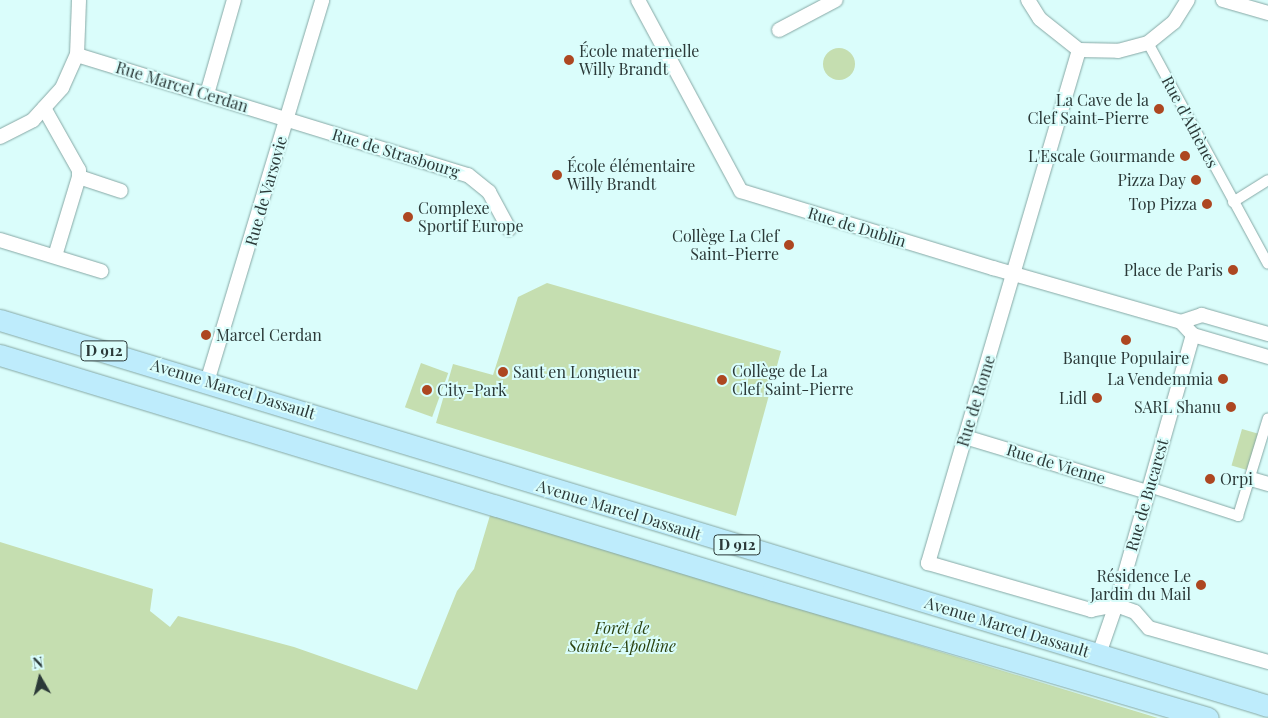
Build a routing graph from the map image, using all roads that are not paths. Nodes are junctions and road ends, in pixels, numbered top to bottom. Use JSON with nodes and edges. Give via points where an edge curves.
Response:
{"nodes":[{"id":1,"x":79,"y":0,"type":"edge"},
{"id":2,"x":234,"y":0,"type":"edge"},
{"id":3,"x":322,"y":0,"type":"edge"},
{"id":4,"x":638,"y":0,"type":"edge"},
{"id":5,"x":836,"y":0,"type":"edge"},
{"id":6,"x":1028,"y":0,"type":"edge"},
{"id":7,"x":1188,"y":0,"type":"edge"},
{"id":8,"x":1223,"y":0,"type":"edge"},
{"id":9,"x":819,"y":4,"type":"edge"},
{"id":10,"x":1268,"y":14,"type":"edge"},
{"id":11,"x":779,"y":30,"type":"dead end"},
{"id":12,"x":1148,"y":43,"type":"junction"},
{"id":13,"x":1079,"y":50,"type":"junction"},
{"id":14,"x":77,"y":55,"type":"junction"},
{"id":15,"x":207,"y":94,"type":"junction"},
{"id":16,"x":44,"y":108,"type":"junction"},
{"id":17,"x":287,"y":120,"type":"junction"},
{"id":18,"x":1,"y":136,"type":"edge"},
{"id":19,"x":79,"y":177,"type":"junction"},
{"id":20,"x":1268,"y":180,"type":"edge"},
{"id":21,"x":121,"y":191,"type":"dead end"},
{"id":22,"x":1233,"y":202,"type":"junction"},
{"id":23,"x":509,"y":229,"type":"dead end"},
{"id":24,"x":0,"y":240,"type":"edge"},
{"id":25,"x":55,"y":256,"type":"junction"},
{"id":26,"x":1268,"y":264,"type":"edge"},
{"id":27,"x":101,"y":271,"type":"dead end"},
{"id":28,"x":1015,"y":275,"type":"junction"},
{"id":29,"x":0,"y":320,"type":"edge"},
{"id":30,"x":1181,"y":322,"type":"junction"},
{"id":31,"x":1268,"y":334,"type":"edge"},
{"id":32,"x":1193,"y":335,"type":"junction"},
{"id":33,"x":0,"y":355,"type":"edge"},
{"id":34,"x":1268,"y":357,"type":"edge"},
{"id":35,"x":208,"y":382,"type":"junction"},
{"id":36,"x":1268,"y":418,"type":"edge"},
{"id":37,"x":965,"y":437,"type":"junction"},
{"id":38,"x":1251,"y":479,"type":"junction"},
{"id":39,"x":1268,"y":484,"type":"edge"},
{"id":40,"x":1148,"y":490,"type":"junction"},
{"id":41,"x":1116,"y":605,"type":"junction"},
{"id":42,"x":1099,"y":654,"type":"junction"},
{"id":43,"x":1268,"y":662,"type":"edge"},
{"id":44,"x":1268,"y":706,"type":"edge"},
{"id":45,"x":1208,"y":718,"type":"edge"}],
"edges":[{"from":1,"to":14,"type":"street"},
{"from":2,"to":15,"type":"street"},
{"from":3,"to":17,"type":"street","name":"Rue de Varsovie"},
{"from":4,"to":28,"type":"street","name":"Rue de Dublin","via":[[741,190]]},
{"from":5,"to":9,"type":"street"},
{"from":6,"to":13,"type":"street","via":[[1040,19]]},
{"from":7,"to":12,"type":"street","via":[[1174,22]]},
{"from":8,"to":10,"type":"street"},
{"from":9,"to":11,"type":"street"},
{"from":12,"to":13,"type":"street","via":[[1118,51]]},
{"from":12,"to":22,"type":"street","name":"Rue d'Athènes"},
{"from":13,"to":28,"type":"street","name":"Rue de Rome"},
{"from":14,"to":15,"type":"street","name":"Rue Marcel Cerdan"},
{"from":14,"to":16,"type":"street","via":[[62,88]]},
{"from":15,"to":17,"type":"street","name":"Rue Marcel Cerdan"},
{"from":16,"to":18,"type":"street","via":[[22,128]]},
{"from":16,"to":19,"type":"street","via":[[79,170]]},
{"from":17,"to":23,"type":"street","name":"Rue de Strasbourg","via":[[468,175],[489,192]]},
{"from":17,"to":35,"type":"street","name":"Rue de Varsovie"},
{"from":19,"to":21,"type":"street"},
{"from":19,"to":25,"type":"street"},
{"from":20,"to":22,"type":"street"},
{"from":22,"to":26,"type":"street"},
{"from":24,"to":25,"type":"street"},
{"from":25,"to":27,"type":"street"},
{"from":28,"to":30,"type":"street","name":"Rue de Dublin"},
{"from":28,"to":37,"type":"street","name":"Rue de Rome"},
{"from":29,"to":35,"type":"main road","name":"Avenue Marcel Dassault","number":"D 912"},
{"from":30,"to":31,"type":"street","via":[[1202,314]]},
{"from":30,"to":32,"type":"street"},
{"from":32,"to":34,"type":"street"},
{"from":32,"to":40,"type":"street","name":"Rue de Bucarest"},
{"from":33,"to":45,"type":"main road","name":"Avenue Marcel Dassault","number":"D 912","via":[[782,593]]},
{"from":35,"to":42,"type":"main road","name":"Avenue Marcel Dassault","number":"D 912","via":[[363,429],[398,443]]},
{"from":36,"to":38,"type":"street"},
{"from":37,"to":40,"type":"street","name":"Rue de Vienne"},
{"from":37,"to":41,"type":"street","name":"Rue de Rome","via":[[928,563],[1091,610]]},
{"from":38,"to":39,"type":"street"},
{"from":38,"to":40,"type":"street","via":[[1238,516]]},
{"from":40,"to":41,"type":"street","name":"Rue de Bucarest"},
{"from":41,"to":42,"type":"street","name":"Rue de Bucarest"},
{"from":41,"to":43,"type":"street","via":[[1135,612],[1149,628]]},
{"from":42,"to":44,"type":"main road","name":"Avenue Marcel Dassault","number":"D 912"}]}
